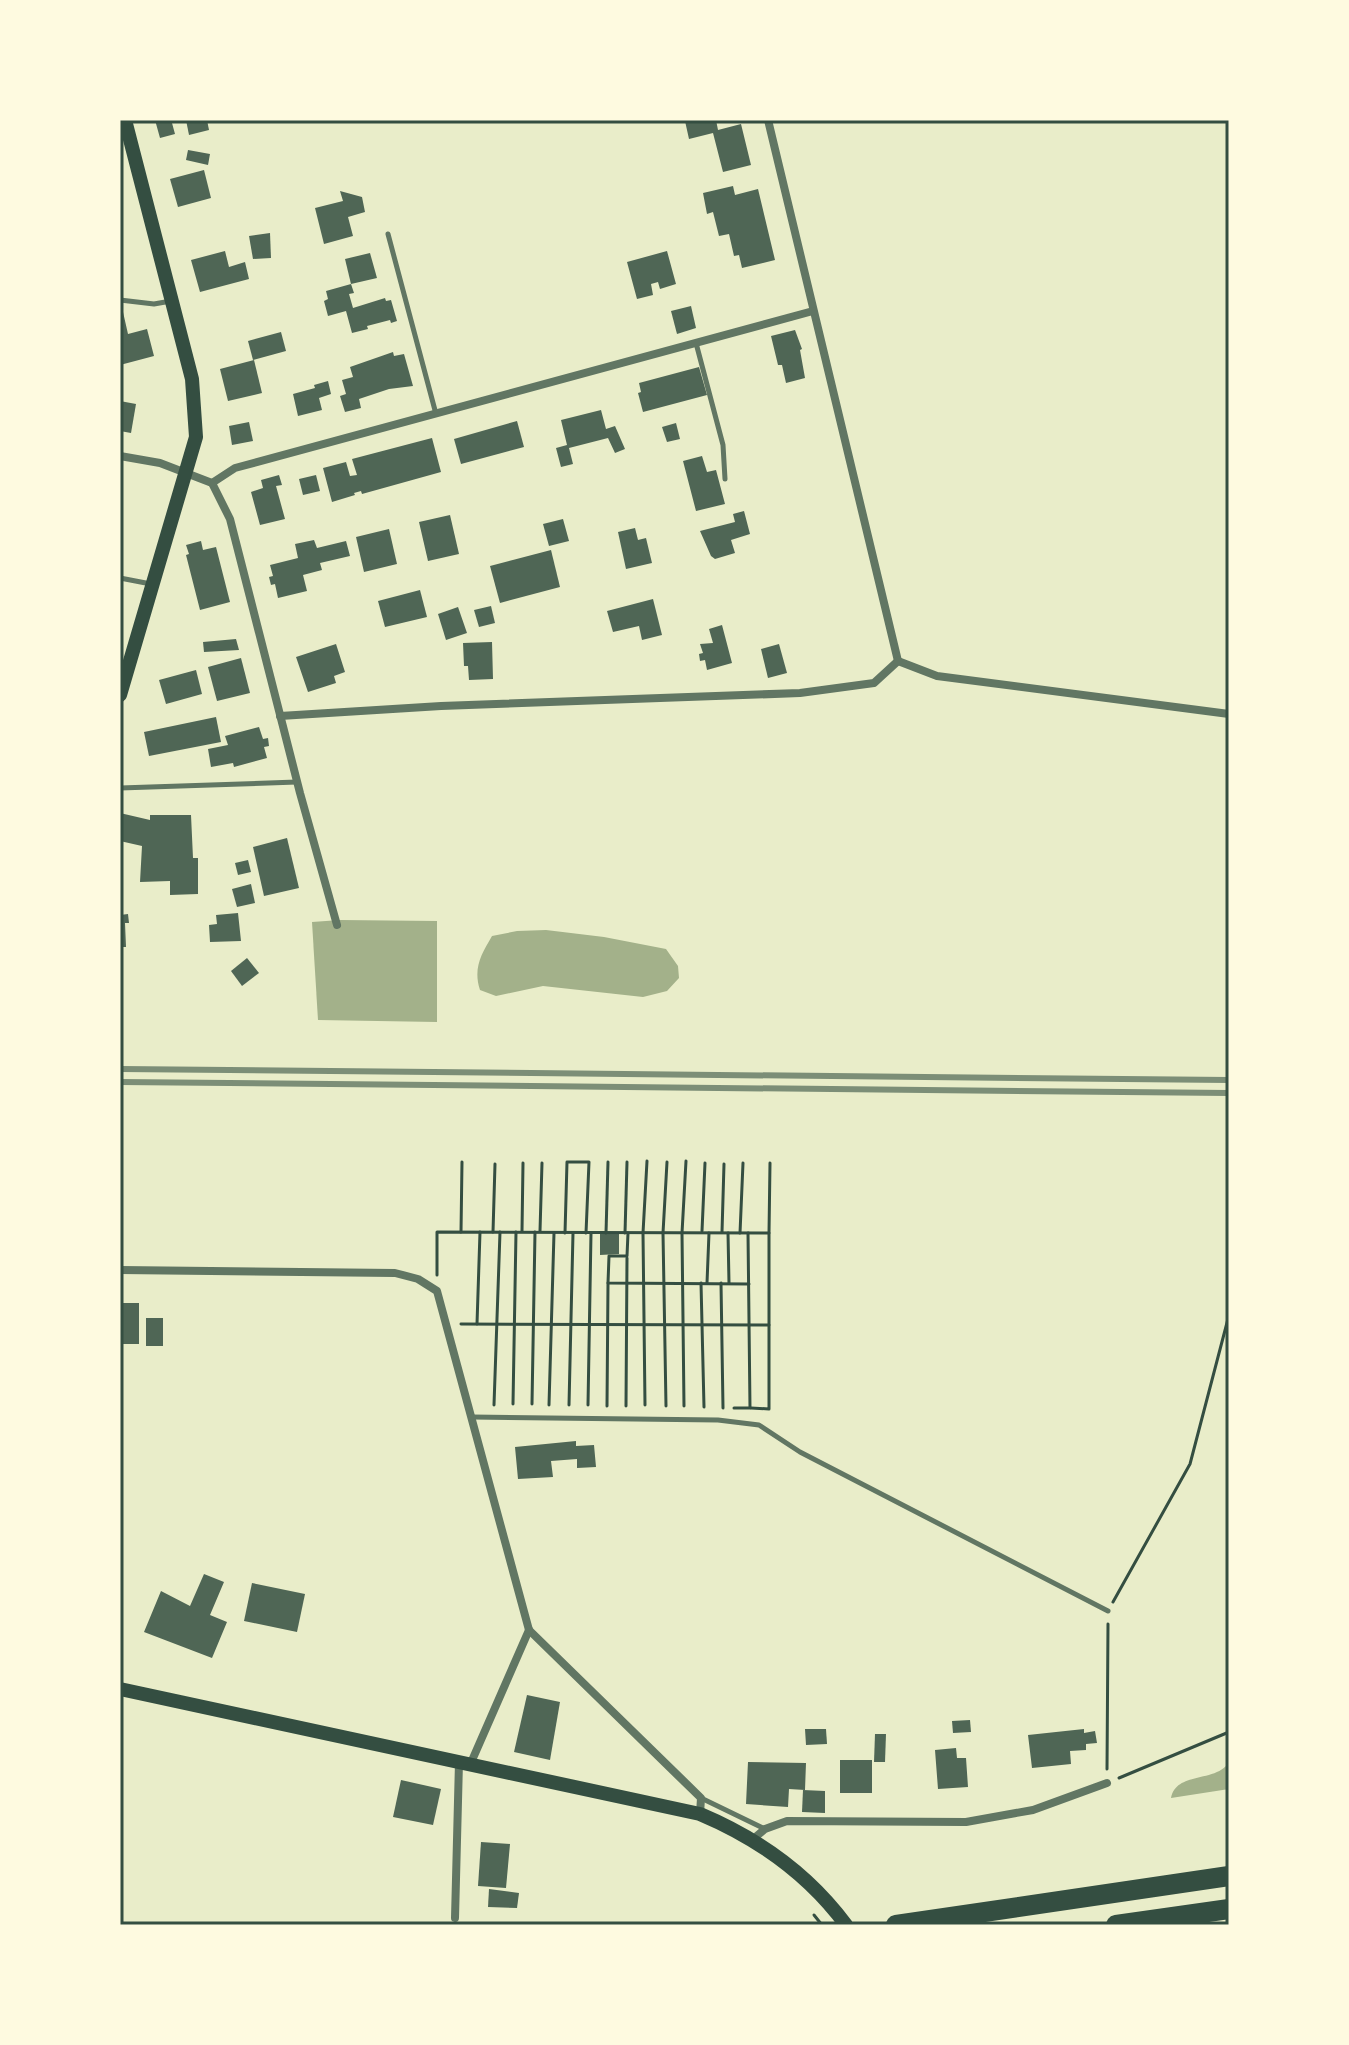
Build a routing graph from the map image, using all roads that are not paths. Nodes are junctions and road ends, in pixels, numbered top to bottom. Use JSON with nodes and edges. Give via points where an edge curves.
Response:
{"nodes":[{"id":1,"x":125,"y":120,"type":"edge"},
{"id":2,"x":768,"y":120,"type":"edge"},
{"id":3,"x":388,"y":234,"type":"dead end"},
{"id":4,"x":120,"y":300,"type":"edge"},
{"id":5,"x":172,"y":301,"type":"junction"},
{"id":6,"x":813,"y":311,"type":"junction"},
{"id":7,"x":696,"y":343,"type":"junction"},
{"id":8,"x":436,"y":414,"type":"junction"},
{"id":9,"x":120,"y":456,"type":"edge"},
{"id":10,"x":186,"y":475,"type":"junction"},
{"id":11,"x":725,"y":479,"type":"dead end"},
{"id":12,"x":212,"y":483,"type":"junction"},
{"id":13,"x":120,"y":578,"type":"edge"},
{"id":14,"x":153,"y":584,"type":"junction"},
{"id":15,"x":898,"y":661,"type":"junction"},
{"id":16,"x":120,"y":695,"type":"edge"},
{"id":17,"x":1229,"y":714,"type":"edge"},
{"id":18,"x":280,"y":716,"type":"junction"},
{"id":19,"x":297,"y":782,"type":"junction"},
{"id":20,"x":120,"y":788,"type":"edge"},
{"id":21,"x":337,"y":925,"type":"dead end"},
{"id":22,"x":120,"y":1270,"type":"edge"},
{"id":23,"x":472,"y":1417,"type":"junction"},
{"id":24,"x":1108,"y":1611,"type":"road end"},
{"id":25,"x":529,"y":1630,"type":"junction"},
{"id":26,"x":120,"y":1689,"type":"edge"},
{"id":27,"x":464,"y":1764,"type":"junction"},
{"id":28,"x":1107,"y":1783,"type":"road end"},
{"id":29,"x":701,"y":1798,"type":"junction"},
{"id":30,"x":700,"y":1814,"type":"junction"},
{"id":31,"x":765,"y":1829,"type":"junction"},
{"id":32,"x":752,"y":1840,"type":"junction"},
{"id":33,"x":1229,"y":1876,"type":"edge"},
{"id":34,"x":1229,"y":1909,"type":"edge"},
{"id":35,"x":455,"y":1918,"type":"dead end"},
{"id":36,"x":846,"y":1925,"type":"edge"},
{"id":37,"x":896,"y":1925,"type":"edge"},
{"id":38,"x":1116,"y":1925,"type":"edge"}],
"edges":[{"from":1,"to":5,"type":"main road"},
{"from":2,"to":6,"type":"street"},
{"from":3,"to":8,"type":"lane"},
{"from":4,"to":5,"type":"lane"},
{"from":5,"to":10,"type":"main road","via":[[192,379],[196,437]]},
{"from":6,"to":7,"type":"street"},
{"from":6,"to":15,"type":"street"},
{"from":7,"to":8,"type":"street"},
{"from":7,"to":11,"type":"lane","via":[[723,445]]},
{"from":8,"to":12,"type":"street","via":[[235,468]]},
{"from":9,"to":10,"type":"street","via":[[160,463]]},
{"from":10,"to":12,"type":"street"},
{"from":10,"to":14,"type":"main road"},
{"from":12,"to":18,"type":"street","via":[[230,519]]},
{"from":13,"to":14,"type":"lane"},
{"from":14,"to":16,"type":"main road"},
{"from":15,"to":17,"type":"street","via":[[937,676]]},
{"from":15,"to":18,"type":"street","via":[[874,683],[800,693]]},
{"from":18,"to":19,"type":"street"},
{"from":19,"to":20,"type":"lane"},
{"from":19,"to":21,"type":"street"},
{"from":22,"to":23,"type":"street","via":[[395,1273],[418,1279],[437,1291]]},
{"from":23,"to":24,"type":"lane","via":[[759,1425],[800,1452]]},
{"from":23,"to":25,"type":"street"},
{"from":25,"to":27,"type":"street"},
{"from":25,"to":29,"type":"street"},
{"from":26,"to":27,"type":"main road"},
{"from":27,"to":30,"type":"main road"},
{"from":27,"to":35,"type":"street"},
{"from":28,"to":31,"type":"street","via":[[1033,1810],[966,1822],[787,1821]]},
{"from":29,"to":30,"type":"street"},
{"from":29,"to":31,"type":"lane"},
{"from":30,"to":32,"type":"main road"},
{"from":31,"to":32,"type":"street"},
{"from":32,"to":36,"type":"main road","via":[[797,1872]]},
{"from":33,"to":37,"type":"highway"},
{"from":34,"to":38,"type":"highway"}]}
